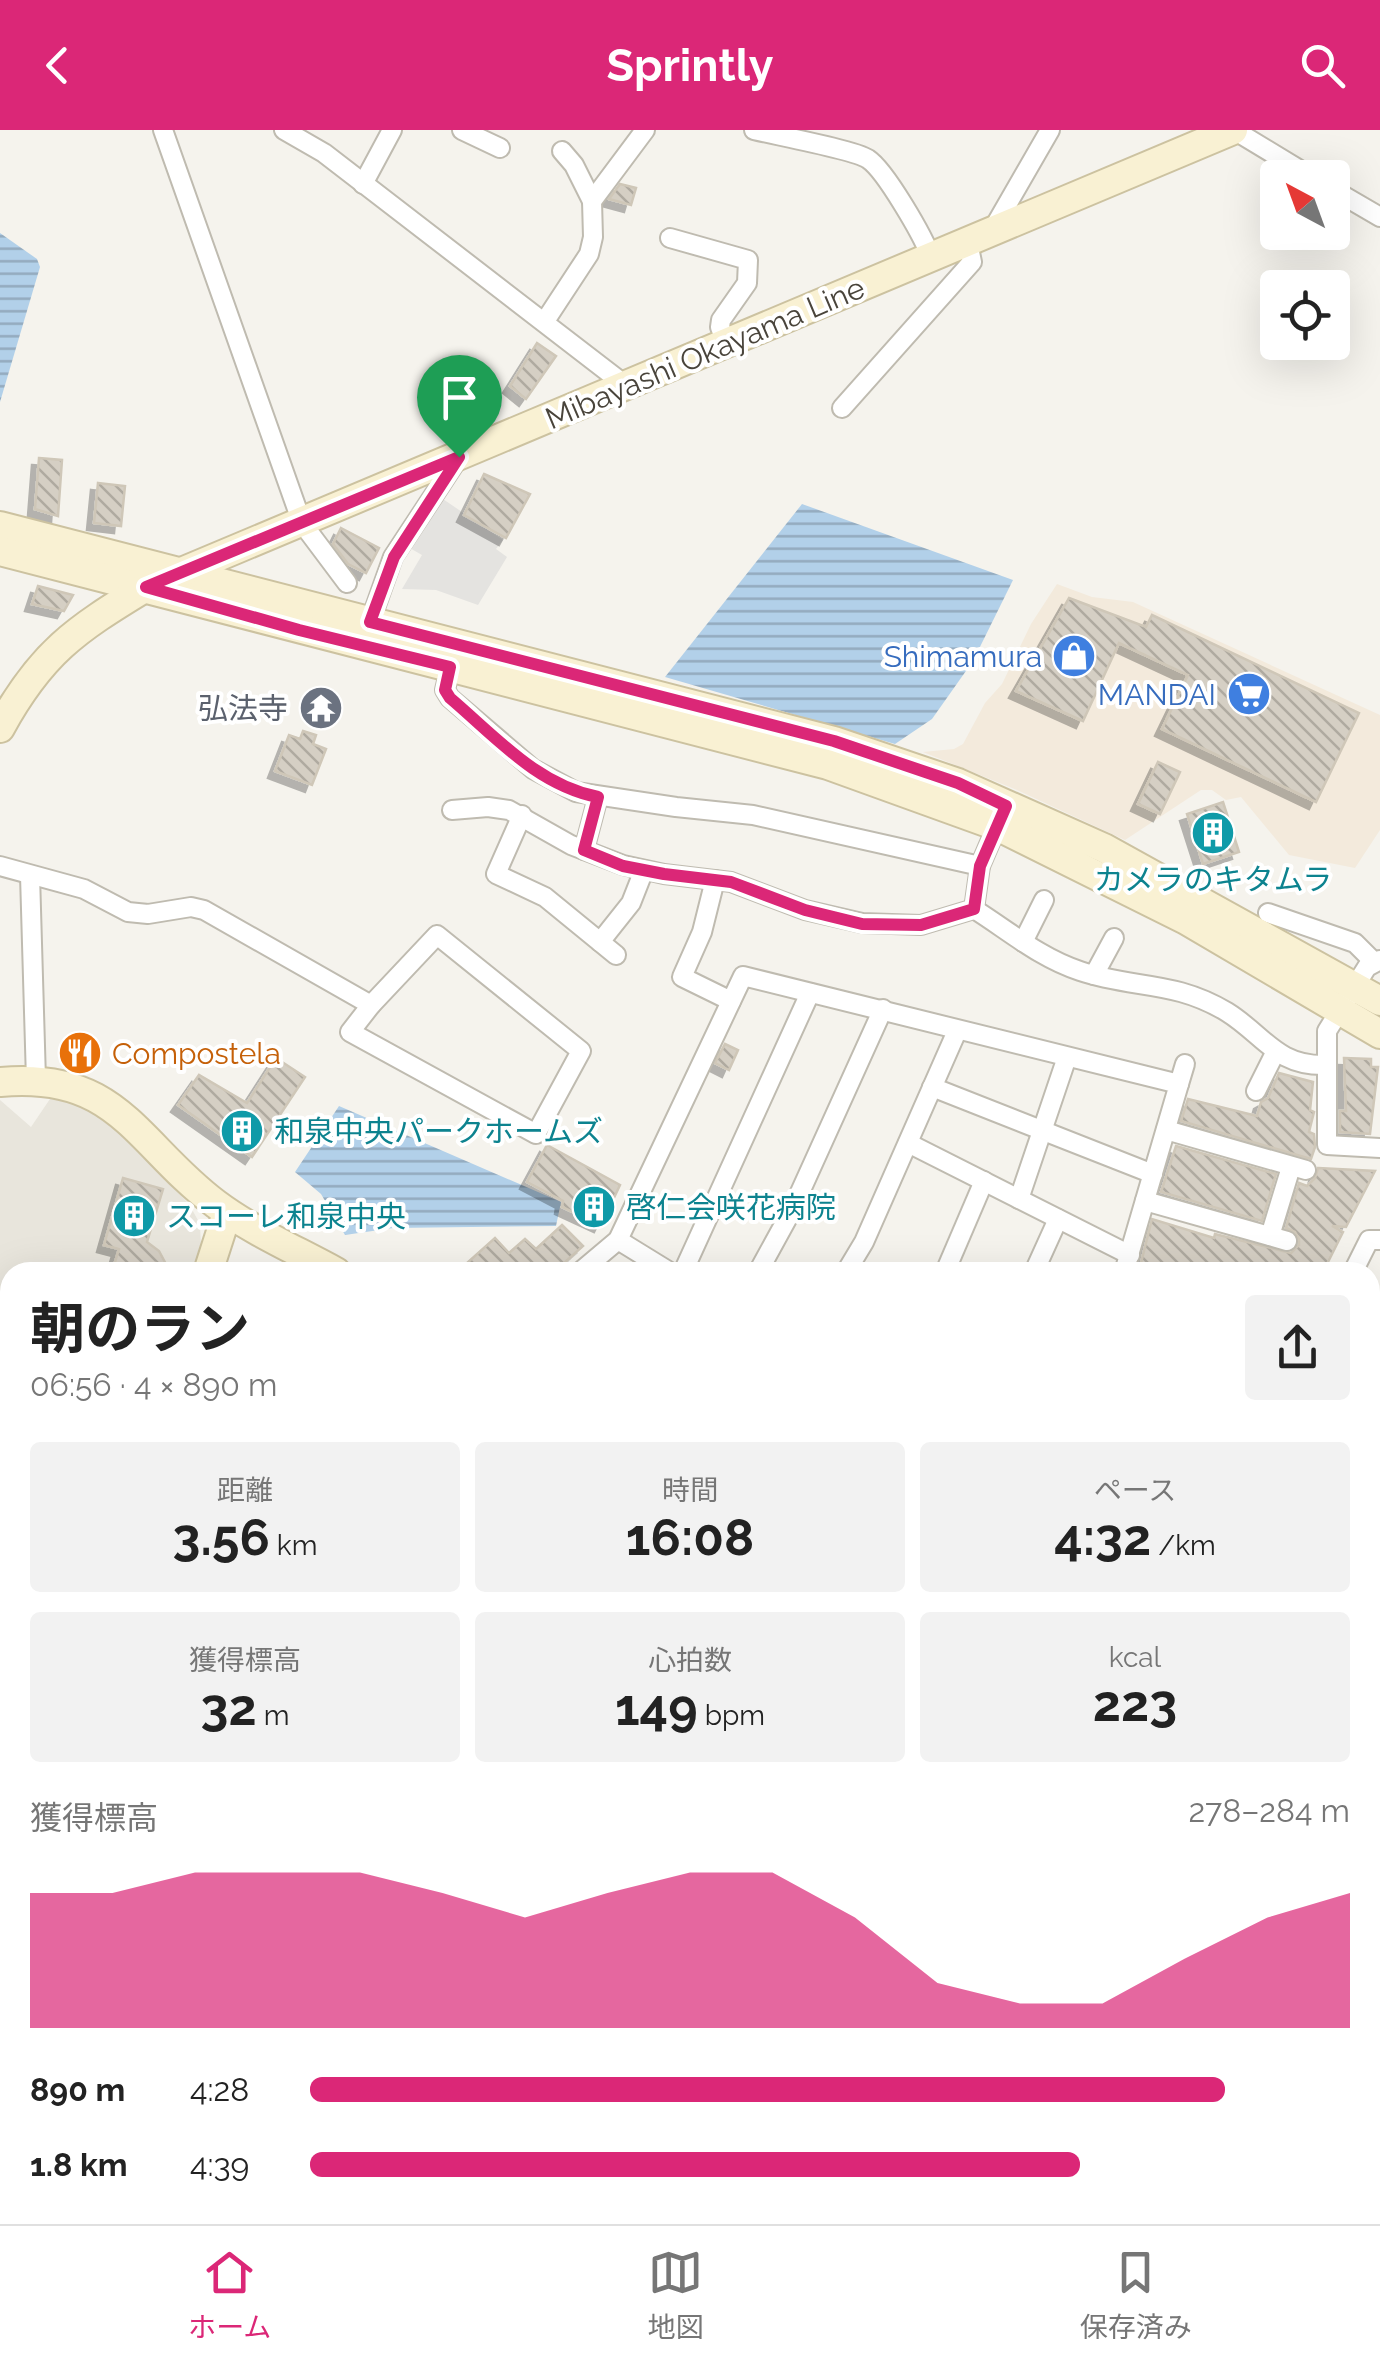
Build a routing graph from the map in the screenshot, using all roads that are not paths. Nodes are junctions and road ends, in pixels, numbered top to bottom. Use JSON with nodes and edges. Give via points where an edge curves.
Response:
{"nodes":[{"id":1,"x":163,"y":130,"type":"edge"},
{"id":2,"x":284,"y":130,"type":"edge"},
{"id":3,"x":392,"y":130,"type":"edge"},
{"id":4,"x":462,"y":130,"type":"edge"},
{"id":5,"x":644,"y":130,"type":"edge"},
{"id":6,"x":754,"y":130,"type":"edge"},
{"id":7,"x":1050,"y":130,"type":"edge"},
{"id":8,"x":1234,"y":130,"type":"edge"},
{"id":9,"x":500,"y":148,"type":"dead end"},
{"id":10,"x":562,"y":151,"type":"dead end"},
{"id":11,"x":1284,"y":160,"type":"edge"},
{"id":12,"x":362,"y":184,"type":"junction"},
{"id":13,"x":1350,"y":200,"type":"edge"},
{"id":14,"x":592,"y":202,"type":"junction"},
{"id":15,"x":1380,"y":218,"type":"edge"},
{"id":16,"x":670,"y":238,"type":"dead end"},
{"id":17,"x":979,"y":238,"type":"junction"},
{"id":18,"x":932,"y":258,"type":"junction"},
{"id":19,"x":546,"y":321,"type":"junction"},
{"id":20,"x":726,"y":344,"type":"junction"},
{"id":21,"x":621,"y":389,"type":"junction"},
{"id":22,"x":842,"y":408,"type":"dead end"},
{"id":23,"x":459,"y":457,"type":"junction"},
{"id":24,"x":302,"y":523,"type":"junction"},
{"id":25,"x":0,"y":526,"type":"edge"},
{"id":26,"x":0,"y":550,"type":"edge"},
{"id":27,"x":179,"y":572,"type":"junction"},
{"id":28,"x":347,"y":582,"type":"dead end"},
{"id":29,"x":146,"y":587,"type":"junction"},
{"id":30,"x":370,"y":622,"type":"junction"},
{"id":31,"x":453,"y":654,"type":"junction"},
{"id":32,"x":10,"y":692,"type":"edge"},
{"id":33,"x":0,"y":728,"type":"edge"},
{"id":34,"x":598,"y":797,"type":"junction"},
{"id":35,"x":452,"y":810,"type":"dead end"},
{"id":36,"x":522,"y":816,"type":"junction"},
{"id":37,"x":1001,"y":816,"type":"junction"},
{"id":38,"x":584,"y":850,"type":"junction"},
{"id":39,"x":0,"y":866,"type":"edge"},
{"id":40,"x":980,"y":866,"type":"junction"},
{"id":41,"x":644,"y":870,"type":"junction"},
{"id":42,"x":30,"y":875,"type":"junction"},
{"id":43,"x":715,"y":880,"type":"junction"},
{"id":44,"x":1044,"y":900,"type":"dead end"},
{"id":45,"x":974,"y":909,"type":"junction"},
{"id":46,"x":1268,"y":912,"type":"dead end"},
{"id":47,"x":1114,"y":938,"type":"dead end"},
{"id":48,"x":600,"y":942,"type":"junction"},
{"id":49,"x":1022,"y":942,"type":"junction"},
{"id":50,"x":616,"y":955,"type":"dead end"},
{"id":51,"x":1377,"y":961,"type":"edge"},
{"id":52,"x":1094,"y":975,"type":"junction"},
{"id":53,"x":810,"y":994,"type":"junction"},
{"id":54,"x":1359,"y":999,"type":"edge"},
{"id":55,"x":731,"y":1001,"type":"junction"},
{"id":56,"x":371,"y":1005,"type":"junction"},
{"id":57,"x":883,"y":1009,"type":"junction"},
{"id":58,"x":958,"y":1031,"type":"junction"},
{"id":59,"x":1380,"y":1034,"type":"edge"},
{"id":60,"x":1275,"y":1052,"type":"junction"},
{"id":61,"x":1067,"y":1057,"type":"junction"},
{"id":62,"x":1185,"y":1064,"type":"dead end"},
{"id":63,"x":1325,"y":1066,"type":"junction"},
{"id":64,"x":36,"y":1080,"type":"junction"},
{"id":65,"x":0,"y":1082,"type":"edge"},
{"id":66,"x":1179,"y":1084,"type":"junction"},
{"id":67,"x":932,"y":1087,"type":"junction"},
{"id":68,"x":1256,"y":1092,"type":"dead end"},
{"id":69,"x":1166,"y":1130,"type":"junction"},
{"id":70,"x":1042,"y":1131,"type":"junction"},
{"id":71,"x":908,"y":1143,"type":"junction"},
{"id":72,"x":1380,"y":1148,"type":"edge"},
{"id":73,"x":1153,"y":1174,"type":"junction"},
{"id":74,"x":984,"y":1182,"type":"junction"},
{"id":75,"x":1019,"y":1199,"type":"junction"},
{"id":76,"x":1145,"y":1201,"type":"junction"},
{"id":77,"x":228,"y":1212,"type":"junction"},
{"id":78,"x":1058,"y":1219,"type":"junction"},
{"id":79,"x":618,"y":1240,"type":"junction"},
{"id":80,"x":1380,"y":1240,"type":"edge"},
{"id":81,"x":211,"y":1262,"type":"edge"},
{"id":82,"x":318,"y":1262,"type":"edge"},
{"id":83,"x":592,"y":1262,"type":"edge"},
{"id":84,"x":654,"y":1262,"type":"edge"},
{"id":85,"x":688,"y":1262,"type":"edge"},
{"id":86,"x":763,"y":1262,"type":"edge"},
{"id":87,"x":852,"y":1262,"type":"edge"},
{"id":88,"x":949,"y":1262,"type":"edge"},
{"id":89,"x":1039,"y":1262,"type":"edge"},
{"id":90,"x":1124,"y":1262,"type":"edge"},
{"id":91,"x":1128,"y":1262,"type":"edge"},
{"id":92,"x":1358,"y":1262,"type":"edge"}],
"edges":[{"from":1,"to":24,"type":"street"},
{"from":2,"to":12,"type":"street"},
{"from":3,"to":12,"type":"street"},
{"from":4,"to":9,"type":"street"},
{"from":5,"to":14,"type":"street"},
{"from":6,"to":18,"type":"street","via":[[868,158]]},
{"from":7,"to":17,"type":"street"},
{"from":8,"to":11,"type":"street"},
{"from":8,"to":17,"type":"street","name":"Mibayashi Okayama Line"},
{"from":10,"to":14,"type":"street"},
{"from":12,"to":19,"type":"street"},
{"from":13,"to":15,"type":"street"},
{"from":14,"to":19,"type":"street","via":[[588,254]]},
{"from":16,"to":20,"type":"street","via":[[688,252],[748,260],[747,283],[721,320]]},
{"from":17,"to":18,"type":"street","name":"Mibayashi Okayama Line"},
{"from":17,"to":22,"type":"street","via":[[972,262]]},
{"from":18,"to":20,"type":"street","name":"Mibayashi Okayama Line"},
{"from":19,"to":21,"type":"street"},
{"from":20,"to":21,"type":"street","name":"Mibayashi Okayama Line"},
{"from":21,"to":23,"type":"street","name":"Mibayashi Okayama Line"},
{"from":23,"to":24,"type":"street","name":"Mibayashi Okayama Line"},
{"from":23,"to":30,"type":"street","via":[[394,557]]},
{"from":24,"to":27,"type":"street","name":"Mibayashi Okayama Line"},
{"from":24,"to":28,"type":"street"},
{"from":25,"to":27,"type":"street"},
{"from":26,"to":29,"type":"street"},
{"from":27,"to":29,"type":"street","name":"Mibayashi Okayama Line"},
{"from":27,"to":30,"type":"street"},
{"from":29,"to":31,"type":"street","via":[[299,630]]},
{"from":29,"to":32,"type":"street","name":"Mibayashi Okayama Line","via":[[86,623]]},
{"from":30,"to":31,"type":"street"},
{"from":31,"to":34,"type":"street","via":[[445,690],[450,698],[549,781]]},
{"from":31,"to":37,"type":"street"},
{"from":32,"to":33,"type":"street","name":"Mibayashi Okayama Line"},
{"from":34,"to":38,"type":"street"},
{"from":34,"to":40,"type":"street","via":[[753,814]]},
{"from":35,"to":36,"type":"street","via":[[488,807]]},
{"from":36,"to":38,"type":"street"},
{"from":36,"to":48,"type":"street","via":[[496,874],[545,897]]},
{"from":37,"to":40,"type":"street"},
{"from":37,"to":54,"type":"street","via":[[1186,920]]},
{"from":38,"to":41,"type":"street"},
{"from":39,"to":42,"type":"street"},
{"from":40,"to":45,"type":"street"},
{"from":41,"to":43,"type":"street"},
{"from":41,"to":48,"type":"street","via":[[631,903]]},
{"from":42,"to":56,"type":"street","via":[[138,914],[204,910]]},
{"from":42,"to":64,"type":"street"},
{"from":43,"to":45,"type":"street","via":[[862,924],[921,925]]},
{"from":43,"to":55,"type":"street","via":[[682,977]]},
{"from":44,"to":49,"type":"street"},
{"from":45,"to":49,"type":"street"},
{"from":46,"to":51,"type":"street","via":[[1355,943]]},
{"from":47,"to":52,"type":"street"},
{"from":48,"to":50,"type":"street"},
{"from":49,"to":52,"type":"street"},
{"from":51,"to":54,"type":"street"},
{"from":52,"to":60,"type":"street","via":[[1170,987],[1207,1001]]},
{"from":53,"to":55,"type":"street","via":[[743,976]]},
{"from":53,"to":57,"type":"street"},
{"from":53,"to":85,"type":"street"},
{"from":54,"to":59,"type":"street"},
{"from":54,"to":63,"type":"street","via":[[1327,1031]]},
{"from":55,"to":79,"type":"street"},
{"from":56,"to":56,"type":"street","via":[[438,935],[581,1050],[536,1134],[350,1032]]},
{"from":57,"to":58,"type":"street"},
{"from":57,"to":86,"type":"street"},
{"from":58,"to":61,"type":"street"},
{"from":58,"to":67,"type":"street"},
{"from":60,"to":63,"type":"street"},
{"from":60,"to":68,"type":"street"},
{"from":61,"to":66,"type":"street"},
{"from":61,"to":70,"type":"street"},
{"from":62,"to":66,"type":"street"},
{"from":63,"to":72,"type":"street","via":[[1327,1146]]},
{"from":64,"to":65,"type":"street"},
{"from":64,"to":77,"type":"street","via":[[90,1094],[114,1108]]},
{"from":66,"to":69,"type":"street"},
{"from":67,"to":70,"type":"street"},
{"from":67,"to":71,"type":"street"},
{"from":69,"to":73,"type":"street"},
{"from":69,"to":76,"type":"street","via":[[1298,1168],[1278,1238]]},
{"from":70,"to":73,"type":"street"},
{"from":70,"to":75,"type":"street"},
{"from":71,"to":74,"type":"street"},
{"from":71,"to":87,"type":"street"},
{"from":73,"to":76,"type":"street"},
{"from":74,"to":75,"type":"street"},
{"from":74,"to":88,"type":"street"},
{"from":75,"to":78,"type":"street"},
{"from":76,"to":91,"type":"street"},
{"from":77,"to":81,"type":"street"},
{"from":77,"to":82,"type":"street"},
{"from":78,"to":89,"type":"street"},
{"from":78,"to":90,"type":"street"},
{"from":79,"to":83,"type":"street"},
{"from":79,"to":84,"type":"street"},
{"from":80,"to":92,"type":"street","via":[[1369,1240]]}]}
